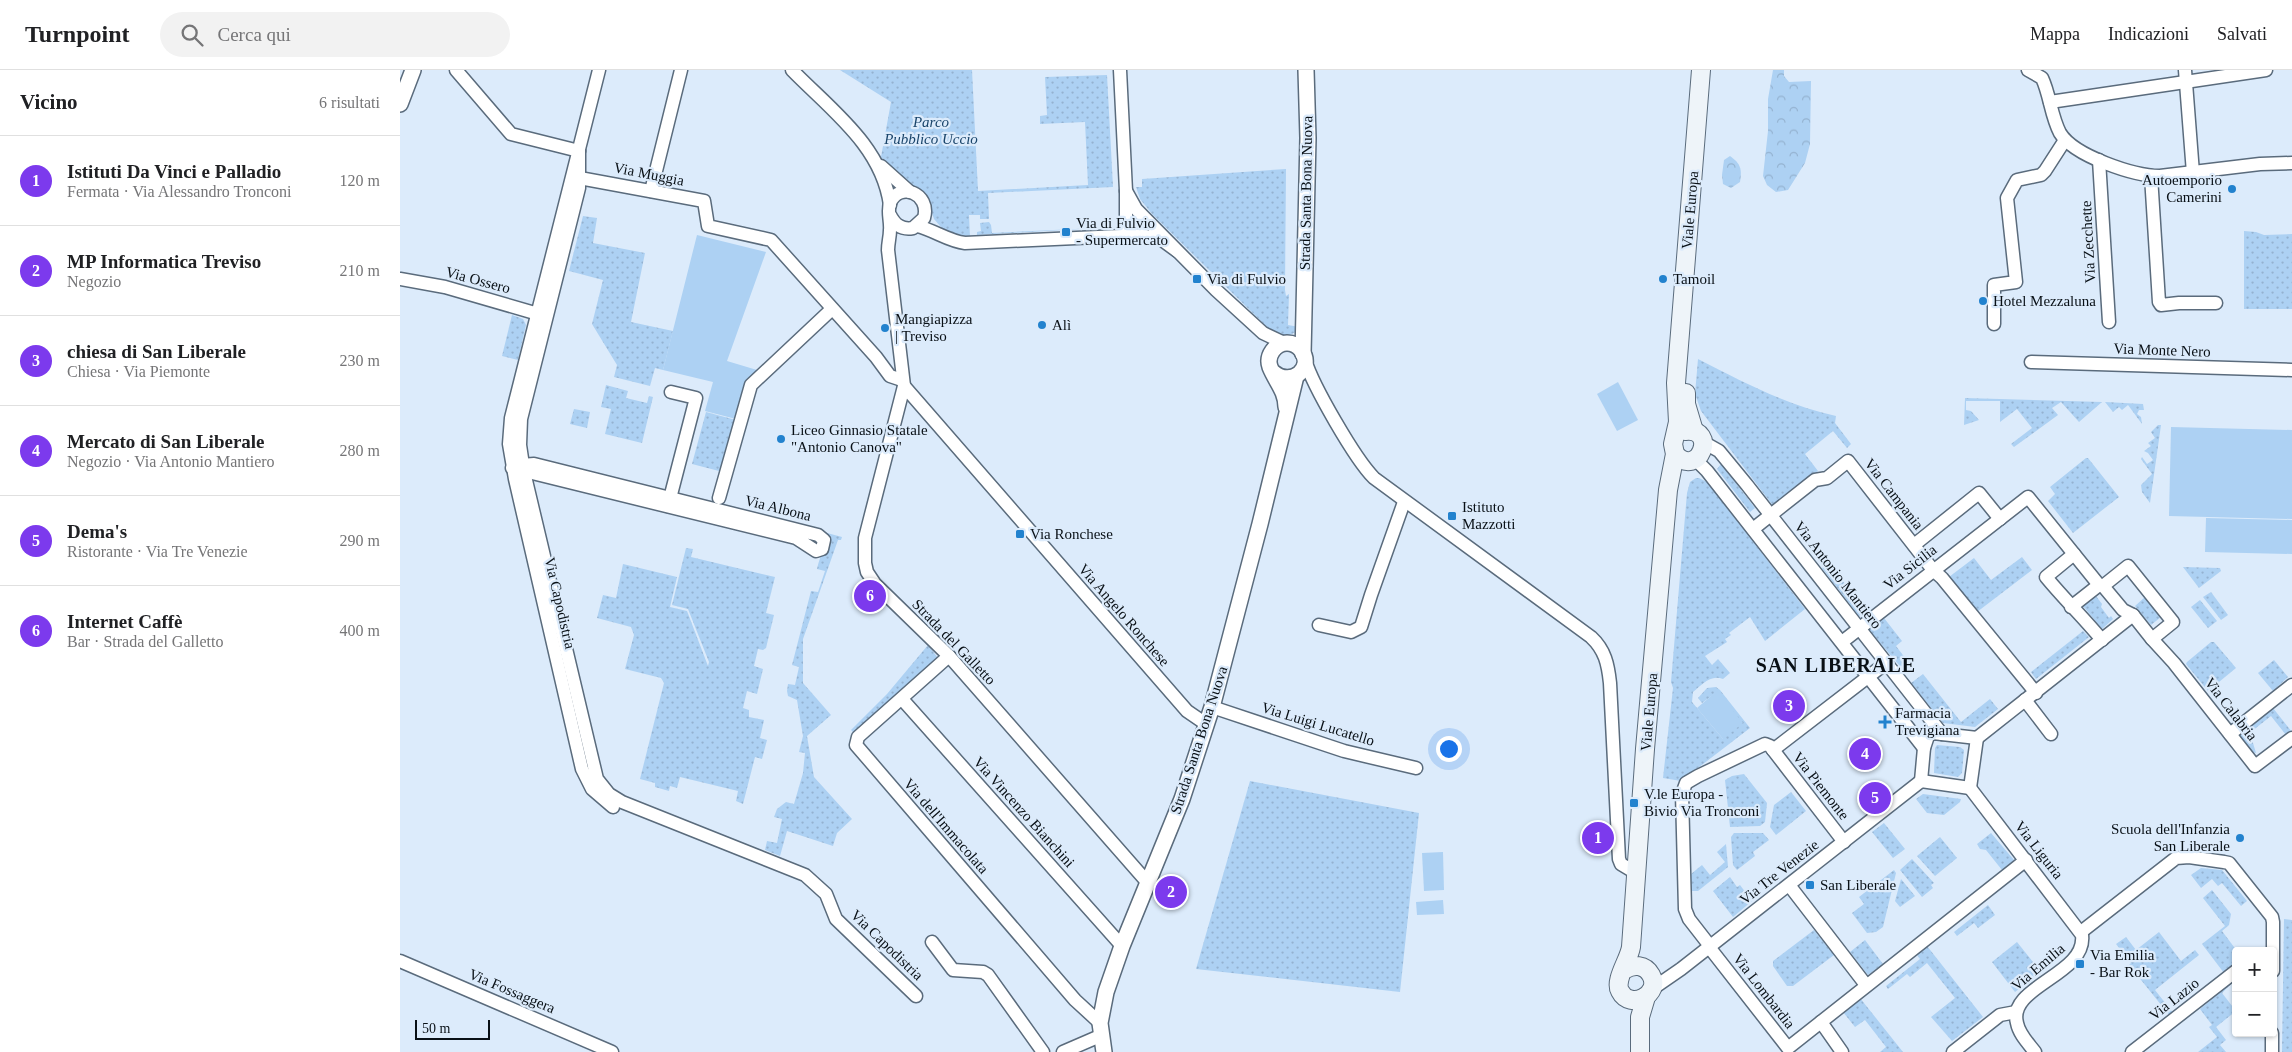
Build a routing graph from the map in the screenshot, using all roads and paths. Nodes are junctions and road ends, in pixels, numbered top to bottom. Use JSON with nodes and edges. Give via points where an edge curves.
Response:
{"nodes":[{"id":1,"x":456,"y":70,"type":"edge"},
{"id":2,"x":599,"y":70,"type":"edge"},
{"id":3,"x":681,"y":70,"type":"edge"},
{"id":4,"x":792,"y":70,"type":"edge"},
{"id":5,"x":1120,"y":70,"type":"edge"},
{"id":6,"x":1306,"y":70,"type":"edge"},
{"id":7,"x":1701,"y":70,"type":"edge"},
{"id":8,"x":1711,"y":70,"type":"edge"},
{"id":9,"x":2028,"y":70,"type":"edge"},
{"id":10,"x":2266,"y":70,"type":"edge"},
{"id":11,"x":407,"y":75,"type":"edge"},
{"id":12,"x":2186,"y":76,"type":"edge"},
{"id":13,"x":2050,"y":102,"type":"junction"},
{"id":14,"x":400,"y":104,"type":"edge"},
{"id":15,"x":2065,"y":140,"type":"junction"},
{"id":16,"x":579,"y":151,"type":"junction"},
{"id":17,"x":873,"y":157,"type":"junction"},
{"id":18,"x":2099,"y":160,"type":"junction"},
{"id":19,"x":2292,"y":163,"type":"edge"},
{"id":20,"x":2193,"y":173,"type":"junction"},
{"id":21,"x":2151,"y":176,"type":"junction"},
{"id":22,"x":576,"y":177,"type":"junction"},
{"id":23,"x":651,"y":191,"type":"junction"},
{"id":24,"x":910,"y":192,"type":"junction"},
{"id":25,"x":926,"y":207,"type":"junction"},
{"id":26,"x":890,"y":210,"type":"junction"},
{"id":27,"x":1131,"y":212,"type":"junction"},
{"id":28,"x":913,"y":227,"type":"junction"},
{"id":29,"x":1131,"y":235,"type":"junction"},
{"id":30,"x":944,"y":236,"type":"junction"},
{"id":31,"x":1113,"y":236,"type":"junction"},
{"id":32,"x":1176,"y":251,"type":"junction"},
{"id":33,"x":890,"y":260,"type":"junction"},
{"id":34,"x":400,"y":279,"type":"edge"},
{"id":35,"x":2216,"y":303,"type":"dead end"},
{"id":36,"x":832,"y":309,"type":"junction"},
{"id":37,"x":542,"y":315,"type":"junction"},
{"id":38,"x":1304,"y":317,"type":"junction"},
{"id":39,"x":1246,"y":318,"type":"junction"},
{"id":40,"x":2109,"y":322,"type":"dead end"},
{"id":41,"x":1994,"y":324,"type":"dead end"},
{"id":42,"x":1286,"y":343,"type":"junction"},
{"id":43,"x":876,"y":357,"type":"junction"},
{"id":44,"x":1304,"y":357,"type":"junction"},
{"id":45,"x":900,"y":362,"type":"junction"},
{"id":46,"x":2031,"y":362,"type":"dead end"},
{"id":47,"x":1271,"y":367,"type":"junction"},
{"id":48,"x":2292,"y":370,"type":"edge"},
{"id":49,"x":1297,"y":375,"type":"junction"},
{"id":50,"x":903,"y":383,"type":"junction"},
{"id":51,"x":1316,"y":385,"type":"junction"},
{"id":52,"x":671,"y":392,"type":"dead end"},
{"id":53,"x":1285,"y":421,"type":"junction"},
{"id":54,"x":1698,"y":437,"type":"junction"},
{"id":55,"x":520,"y":445,"type":"junction"},
{"id":56,"x":1683,"y":453,"type":"junction"},
{"id":57,"x":519,"y":468,"type":"junction"},
{"id":58,"x":546,"y":472,"type":"junction"},
{"id":59,"x":719,"y":498,"type":"dead end"},
{"id":60,"x":530,"y":500,"type":"junction"},
{"id":61,"x":670,"y":502,"type":"junction"},
{"id":62,"x":1404,"y":502,"type":"junction"},
{"id":63,"x":1771,"y":516,"type":"junction"},
{"id":64,"x":2000,"y":519,"type":"junction"},
{"id":65,"x":1753,"y":529,"type":"junction"},
{"id":66,"x":1914,"y":545,"type":"junction"},
{"id":67,"x":2074,"y":554,"type":"junction"},
{"id":68,"x":1933,"y":570,"type":"junction"},
{"id":69,"x":2101,"y":586,"type":"junction"},
{"id":70,"x":2071,"y":607,"type":"junction"},
{"id":71,"x":2133,"y":615,"type":"junction"},
{"id":72,"x":1319,"y":625,"type":"dead end"},
{"id":73,"x":1859,"y":629,"type":"junction"},
{"id":74,"x":2152,"y":639,"type":"junction"},
{"id":75,"x":2102,"y":640,"type":"junction"},
{"id":76,"x":1842,"y":642,"type":"junction"},
{"id":77,"x":949,"y":656,"type":"junction"},
{"id":78,"x":1886,"y":663,"type":"junction"},
{"id":79,"x":1868,"y":676,"type":"junction"},
{"id":80,"x":2292,"y":685,"type":"edge"},
{"id":81,"x":2030,"y":697,"type":"junction"},
{"id":82,"x":902,"y":699,"type":"junction"},
{"id":83,"x":1212,"y":707,"type":"junction"},
{"id":84,"x":1206,"y":724,"type":"junction"},
{"id":85,"x":1942,"y":734,"type":"junction"},
{"id":86,"x":2052,"y":734,"type":"dead end"},
{"id":87,"x":2230,"y":734,"type":"junction"},
{"id":88,"x":1977,"y":738,"type":"junction"},
{"id":89,"x":2292,"y":738,"type":"edge"},
{"id":90,"x":1924,"y":748,"type":"junction"},
{"id":91,"x":1773,"y":750,"type":"junction"},
{"id":92,"x":1416,"y":768,"type":"dead end"},
{"id":93,"x":1921,"y":781,"type":"junction"},
{"id":94,"x":1970,"y":788,"type":"junction"},
{"id":95,"x":1844,"y":842,"type":"junction"},
{"id":96,"x":2026,"y":860,"type":"junction"},
{"id":97,"x":1636,"y":873,"type":"junction"},
{"id":98,"x":1148,"y":883,"type":"junction"},
{"id":99,"x":1788,"y":885,"type":"junction"},
{"id":100,"x":822,"y":890,"type":"junction"},
{"id":101,"x":2081,"y":932,"type":"junction"},
{"id":102,"x":2274,"y":941,"type":"junction"},
{"id":103,"x":932,"y":942,"type":"dead end"},
{"id":104,"x":1122,"y":946,"type":"junction"},
{"id":105,"x":1709,"y":947,"type":"junction"},
{"id":106,"x":2266,"y":947,"type":"edge"},
{"id":107,"x":2274,"y":947,"type":"edge"},
{"id":108,"x":400,"y":961,"type":"edge"},
{"id":109,"x":1624,"y":970,"type":"junction"},
{"id":110,"x":2232,"y":974,"type":"edge"},
{"id":111,"x":1648,"y":983,"type":"junction"},
{"id":112,"x":1866,"y":985,"type":"junction"},
{"id":113,"x":916,"y":996,"type":"dead end"},
{"id":114,"x":1628,"y":999,"type":"junction"},
{"id":115,"x":2016,"y":1012,"type":"junction"},
{"id":116,"x":1821,"y":1022,"type":"junction"},
{"id":117,"x":1100,"y":1030,"type":"junction"},
{"id":118,"x":2272,"y":1037,"type":"edge"},
{"id":119,"x":612,"y":1052,"type":"edge"},
{"id":120,"x":1043,"y":1052,"type":"edge"},
{"id":121,"x":1063,"y":1052,"type":"edge"},
{"id":122,"x":1104,"y":1052,"type":"edge"},
{"id":123,"x":1631,"y":1052,"type":"edge"},
{"id":124,"x":1640,"y":1052,"type":"edge"},
{"id":125,"x":1842,"y":1052,"type":"edge"},
{"id":126,"x":1953,"y":1052,"type":"edge"},
{"id":127,"x":2035,"y":1052,"type":"edge"},
{"id":128,"x":2132,"y":1052,"type":"edge"},
{"id":129,"x":2272,"y":1052,"type":"edge"}],
"edges":[{"from":1,"to":16,"type":"street","via":[[511,134]]},
{"from":2,"to":16,"type":"street","name":"Via Capodistria"},
{"from":3,"to":23,"type":"street"},
{"from":4,"to":17,"type":"street","name":"Strada del Galletto","via":[[855,133]]},
{"from":5,"to":27,"type":"street","via":[[1126,191]]},
{"from":6,"to":38,"type":"street","name":"Strada Santa Bona Nuova","via":[[1308,138]]},
{"from":7,"to":56,"type":"main road","name":"Viale Europa","via":[[1677,376],[1678,422]]},
{"from":8,"to":54,"type":"main road","name":"Viale Europa","via":[[1685,392]]},
{"from":9,"to":13,"type":"street","via":[[2042,78]]},
{"from":10,"to":12,"type":"street"},
{"from":11,"to":14,"type":"street"},
{"from":12,"to":13,"type":"street"},
{"from":12,"to":20,"type":"street"},
{"from":13,"to":15,"type":"street"},
{"from":15,"to":18,"type":"street"},
{"from":15,"to":41,"type":"street","via":[[2045,171],[2017,180],[2007,198],[2016,282],[1994,285]]},
{"from":16,"to":22,"type":"street","name":"Via Capodistria"},
{"from":17,"to":24,"type":"street","name":"Strada del Galletto"},
{"from":17,"to":26,"type":"street","name":"Strada del Galletto","via":[[885,180]]},
{"from":18,"to":21,"type":"street","via":[[2126,171]]},
{"from":18,"to":40,"type":"street","name":"Via Zecchette"},
{"from":19,"to":20,"type":"street"},
{"from":20,"to":21,"type":"street"},
{"from":21,"to":35,"type":"street","via":[[2158,302],[2162,305]]},
{"from":22,"to":23,"type":"street","name":"Via Muggia"},
{"from":22,"to":37,"type":"street","name":"Via Capodistria"},
{"from":23,"to":36,"type":"street","name":"Via Muggia","via":[[704,201],[708,226],[771,240]]},
{"from":24,"to":25,"type":"street","via":[[920,197]]},
{"from":24,"to":26,"type":"street","via":[[895,196]]},
{"from":25,"to":28,"type":"street","via":[[924,218]]},
{"from":25,"to":30,"type":"street"},
{"from":26,"to":28,"type":"street","via":[[897,225]]},
{"from":26,"to":33,"type":"street","name":"Strada del Galletto"},
{"from":27,"to":29,"type":"street"},
{"from":27,"to":31,"type":"street"},
{"from":27,"to":32,"type":"street"},
{"from":28,"to":30,"type":"street"},
{"from":28,"to":33,"type":"street","name":"Strada del Galletto","via":[[895,242]]},
{"from":29,"to":31,"type":"street"},
{"from":29,"to":32,"type":"street","via":[[1158,238]]},
{"from":30,"to":31,"type":"street","via":[[954,241],[973,243]]},
{"from":32,"to":39,"type":"street"},
{"from":33,"to":45,"type":"street","name":"Strada del Galletto"},
{"from":34,"to":37,"type":"street","name":"Via Ossero","via":[[445,287]]},
{"from":36,"to":43,"type":"street"},
{"from":36,"to":59,"type":"street","via":[[751,385]]},
{"from":37,"to":55,"type":"street","name":"Via Capodistria","via":[[521,419]]},
{"from":37,"to":57,"type":"street","name":"Via Capodistria","via":[[511,418],[509,444]]},
{"from":38,"to":42,"type":"street","via":[[1300,333]]},
{"from":38,"to":44,"type":"street","name":"Strada Santa Bona Nuova"},
{"from":39,"to":42,"type":"street","via":[[1263,333]]},
{"from":39,"to":47,"type":"street","via":[[1258,333]]},
{"from":42,"to":44,"type":"street","via":[[1296,345]]},
{"from":42,"to":47,"type":"street","via":[[1272,351]]},
{"from":43,"to":45,"type":"street","via":[[887,362]]},
{"from":43,"to":50,"type":"street","via":[[890,376]]},
{"from":44,"to":49,"type":"street","via":[[1302,370]]},
{"from":44,"to":51,"type":"street"},
{"from":45,"to":50,"type":"street","name":"Strada del Galletto"},
{"from":46,"to":48,"type":"street","name":"Via Monte Nero"},
{"from":47,"to":49,"type":"street","via":[[1283,378]]},
{"from":47,"to":53,"type":"street","via":[[1285,396]]},
{"from":49,"to":51,"type":"street"},
{"from":49,"to":53,"type":"street"},
{"from":50,"to":77,"type":"street","name":"Strada del Galletto","via":[[865,538],[865,563],[875,584]]},
{"from":50,"to":84,"type":"street","name":"Via Angelo Ronchese","via":[[1187,711]]},
{"from":51,"to":62,"type":"street","via":[[1366,470]]},
{"from":52,"to":61,"type":"street","via":[[696,398]]},
{"from":53,"to":83,"type":"street","name":"Strada Santa Bona Nuova"},
{"from":54,"to":56,"type":"main road","name":"Viale Europa","via":[[1702,452]]},
{"from":54,"to":56,"type":"main road","via":[[1681,432]]},
{"from":54,"to":63,"type":"street","name":"Via Antonio Mantiero","via":[[1719,452]]},
{"from":55,"to":57,"type":"street","name":"Via Capodistria"},
{"from":55,"to":58,"type":"street","name":"Via Albona"},
{"from":56,"to":65,"type":"street","via":[[1707,470]]},
{"from":56,"to":97,"type":"main road","name":"Viale Europa","via":[[1668,490]]},
{"from":56,"to":111,"type":"main road","name":"Viale Europa","via":[[1676,490],[1643,915],[1641,954]]},
{"from":57,"to":58,"type":"street","name":"Via Albona"},
{"from":57,"to":60,"type":"street","name":"Via Capodistria"},
{"from":57,"to":100,"type":"street","name":"Via Capodistria","via":[[582,769],[592,789],[604,802],[618,810]]},
{"from":58,"to":60,"type":"street"},
{"from":58,"to":61,"type":"street","name":"Via Albona"},
{"from":60,"to":100,"type":"street","name":"Via Capodistria","via":[[593,770],[602,787],[622,802],[805,875]]},
{"from":61,"to":61,"type":"street","name":"Via Albona","via":[[796,538],[816,551],[825,544],[818,534]]},
{"from":62,"to":72,"type":"street","via":[[1362,627],[1351,632]]},
{"from":62,"to":97,"type":"street","via":[[1602,648],[1609,675],[1619,859],[1621,864]]},
{"from":63,"to":65,"type":"street","name":"Via Campania"},
{"from":63,"to":66,"type":"street","name":"Via Campania","via":[[1815,480],[1827,478],[1848,462]]},
{"from":63,"to":73,"type":"street","name":"Via Antonio Mantiero"},
{"from":64,"to":66,"type":"street","name":"Via Campania","via":[[1980,492]]},
{"from":64,"to":67,"type":"street","name":"Via Sicilia","via":[[2028,497]]},
{"from":64,"to":68,"type":"street","name":"Via Sicilia"},
{"from":65,"to":76,"type":"street"},
{"from":66,"to":68,"type":"street","name":"Via Campania"},
{"from":67,"to":69,"type":"street","name":"Via Sicilia"},
{"from":67,"to":70,"type":"street","via":[[2046,576]]},
{"from":68,"to":73,"type":"street","name":"Via Sicilia"},
{"from":68,"to":81,"type":"street","name":"Via Campania"},
{"from":69,"to":70,"type":"street"},
{"from":69,"to":71,"type":"street","name":"Via Sicilia","via":[[2123,610]]},
{"from":69,"to":74,"type":"street","via":[[2128,566],[2173,622]]},
{"from":70,"to":75,"type":"street"},
{"from":71,"to":74,"type":"street","name":"Via Calabria"},
{"from":71,"to":75,"type":"street"},
{"from":73,"to":76,"type":"street","name":"Via Sicilia"},
{"from":73,"to":78,"type":"street","name":"Via Antonio Mantiero"},
{"from":74,"to":87,"type":"street","name":"Via Calabria"},
{"from":75,"to":81,"type":"street"},
{"from":76,"to":79,"type":"street"},
{"from":77,"to":82,"type":"street","name":"Via dell'Immacolata"},
{"from":77,"to":98,"type":"street","name":"Strada del Galletto"},
{"from":78,"to":79,"type":"street","name":"Via Piemonte"},
{"from":78,"to":85,"type":"street","name":"Via Antonio Mantiero"},
{"from":79,"to":90,"type":"street"},
{"from":79,"to":91,"type":"street","name":"Via Piemonte"},
{"from":80,"to":87,"type":"street"},
{"from":81,"to":86,"type":"street"},
{"from":81,"to":88,"type":"street"},
{"from":82,"to":104,"type":"street","name":"Via Vincenzo Bianchini"},
{"from":82,"to":117,"type":"street","name":"Via dell'Immacolata","via":[[858,737],[858,749]]},
{"from":83,"to":84,"type":"street","name":"Strada Santa Bona Nuova"},
{"from":83,"to":92,"type":"street","name":"Via Luigi Lucatello","via":[[1344,751]]},
{"from":84,"to":98,"type":"street","name":"Strada Santa Bona Nuova","via":[[1182,799]]},
{"from":85,"to":88,"type":"street"},
{"from":85,"to":90,"type":"street","via":[[1928,736]]},
{"from":87,"to":89,"type":"street","name":"Via Calabria","via":[[2255,766]]},
{"from":88,"to":94,"type":"street"},
{"from":90,"to":93,"type":"street"},
{"from":91,"to":95,"type":"street","name":"Via Piemonte"},
{"from":91,"to":105,"type":"street","name":"Via Piemonte","via":[[1765,744],[1684,786],[1685,909]]},
{"from":93,"to":94,"type":"street"},
{"from":93,"to":95,"type":"street","name":"Via Tre Venezie"},
{"from":94,"to":96,"type":"street","name":"Via Liguria"},
{"from":95,"to":99,"type":"street","name":"Via Tre Venezie"},
{"from":96,"to":101,"type":"street","name":"Via Liguria"},
{"from":96,"to":112,"type":"street","name":"Via Lombardia"},
{"from":97,"to":109,"type":"main road","name":"Viale Europa","via":[[1632,947]]},
{"from":98,"to":104,"type":"street","name":"Strada Santa Bona Nuova"},
{"from":99,"to":105,"type":"street","name":"Via Tre Venezie"},
{"from":99,"to":112,"type":"street"},
{"from":100,"to":113,"type":"street","name":"Via Capodistria","via":[[836,919]]},
{"from":101,"to":102,"type":"street","via":[[2171,861],[2182,857],[2229,863],[2272,917]]},
{"from":101,"to":115,"type":"street","name":"Via Emilia","via":[[2082,946],[2076,958],[2022,1001]]},
{"from":102,"to":106,"type":"street"},
{"from":102,"to":107,"type":"street"},
{"from":103,"to":120,"type":"street","via":[[953,970],[988,975]]},
{"from":104,"to":117,"type":"street","name":"Strada Santa Bona Nuova","via":[[1106,992]]},
{"from":105,"to":111,"type":"street","name":"Via Tre Venezie","via":[[1675,973]]},
{"from":105,"to":116,"type":"street","name":"Via Lombardia","via":[[1788,1048]]},
{"from":108,"to":119,"type":"street","name":"Via Fossaggera"},
{"from":109,"to":111,"type":"main road","via":[[1633,966]]},
{"from":109,"to":114,"type":"main road","name":"Viale Europa","via":[[1618,986]]},
{"from":110,"to":128,"type":"street","name":"Via Lazio"},
{"from":111,"to":114,"type":"main road","via":[[1637,1000]]},
{"from":111,"to":124,"type":"main road","name":"Viale Europa","via":[[1640,1018]]},
{"from":112,"to":116,"type":"street","name":"Via Lombardia"},
{"from":114,"to":123,"type":"main road","name":"Viale Europa"},
{"from":115,"to":126,"type":"street","name":"Via Emilia","via":[[2000,1015]]},
{"from":115,"to":127,"type":"street","via":[[2019,1029]]},
{"from":116,"to":125,"type":"street"},
{"from":117,"to":121,"type":"street"},
{"from":117,"to":122,"type":"street","name":"Strada Santa Bona Nuova"},
{"from":118,"to":129,"type":"street"}]}
